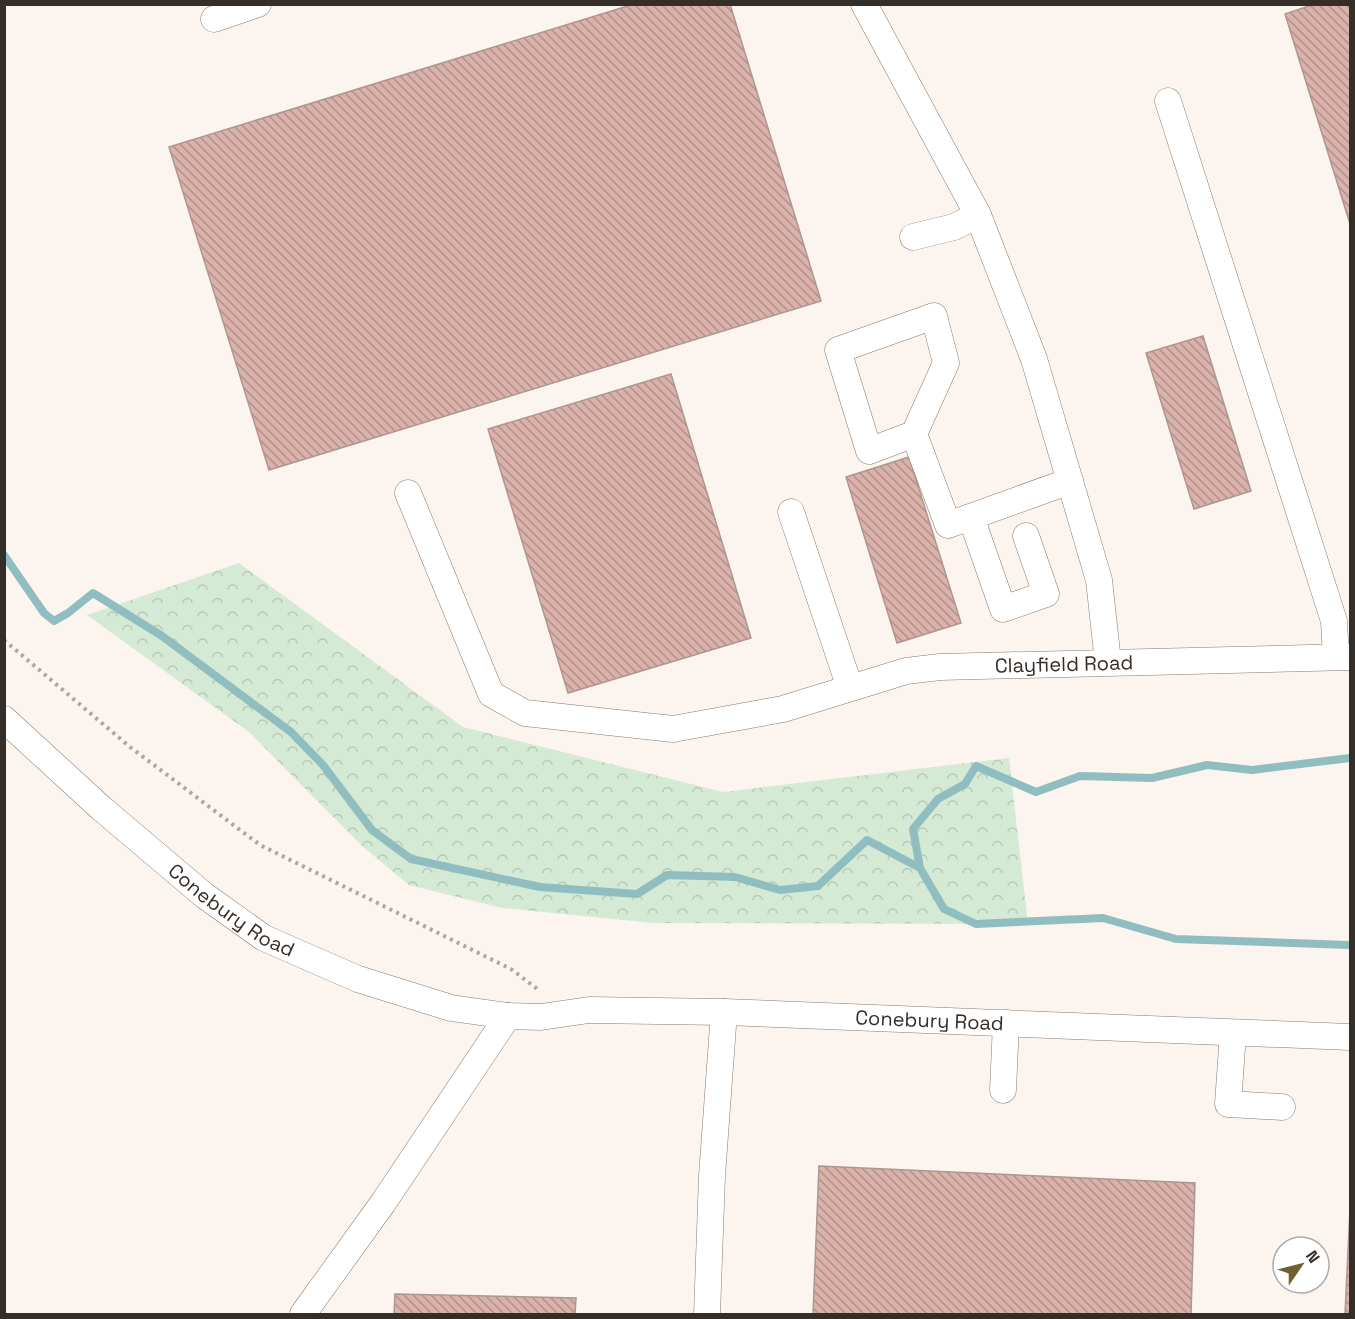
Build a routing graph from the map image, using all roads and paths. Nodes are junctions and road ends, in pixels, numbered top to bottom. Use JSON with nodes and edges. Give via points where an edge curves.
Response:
{"nodes":[{"id":1,"x":258,"y":4,"type":"edge"},
{"id":2,"x":864,"y":4,"type":"edge"},
{"id":3,"x":214,"y":19,"type":"dead end"},
{"id":4,"x":1168,"y":101,"type":"dead end"},
{"id":5,"x":978,"y":215,"type":"junction"},
{"id":6,"x":913,"y":237,"type":"dead end"},
{"id":7,"x":915,"y":434,"type":"junction"},
{"id":8,"x":1070,"y":481,"type":"junction"},
{"id":9,"x":408,"y":493,"type":"dead end"},
{"id":10,"x":791,"y":512,"type":"dead end"},
{"id":11,"x":971,"y":517,"type":"junction"},
{"id":12,"x":1026,"y":536,"type":"dead end"},
{"id":13,"x":4,"y":640,"type":"edge"},
{"id":14,"x":1343,"y":657,"type":"edge"},
{"id":15,"x":1108,"y":662,"type":"junction"},
{"id":16,"x":850,"y":688,"type":"junction"},
{"id":17,"x":4,"y":719,"type":"edge"},
{"id":18,"x":511,"y":969,"type":"dead end"},
{"id":19,"x":724,"y":1012,"type":"junction"},
{"id":20,"x":508,"y":1016,"type":"junction"},
{"id":21,"x":1006,"y":1023,"type":"junction"},
{"id":22,"x":1233,"y":1033,"type":"junction"},
{"id":23,"x":1350,"y":1037,"type":"edge"},
{"id":24,"x":1004,"y":1090,"type":"dead end"},
{"id":25,"x":1282,"y":1107,"type":"dead end"},
{"id":26,"x":303,"y":1314,"type":"edge"},
{"id":27,"x":707,"y":1314,"type":"edge"}],
"edges":[{"from":1,"to":3,"type":"street"},
{"from":2,"to":5,"type":"street"},
{"from":4,"to":14,"type":"street"},
{"from":5,"to":6,"type":"street","via":[[954,227]]},
{"from":5,"to":8,"type":"street","via":[[1034,359]]},
{"from":7,"to":7,"type":"street","via":[[946,363],[934,316],[837,350],[869,452]]},
{"from":7,"to":11,"type":"street","via":[[948,525]]},
{"from":8,"to":11,"type":"street"},
{"from":8,"to":15,"type":"street","via":[[1099,580]]},
{"from":9,"to":16,"type":"street","name":"Clayfield Road","via":[[491,694],[525,713],[673,729],[783,709]]},
{"from":10,"to":16,"type":"street"},
{"from":11,"to":12,"type":"street","via":[[1003,609],[1046,594]]},
{"from":13,"to":18,"type":"path","via":[[130,747],[260,844]]},
{"from":14,"to":15,"type":"street","name":"Clayfield Road"},
{"from":15,"to":16,"type":"street","name":"Clayfield Road","via":[[940,667],[906,671]]},
{"from":17,"to":20,"type":"street","name":"Conebury Road","via":[[162,860],[264,938],[358,979],[451,1008]]},
{"from":19,"to":20,"type":"street","name":"Conebury Road","via":[[589,1010],[541,1017]]},
{"from":19,"to":21,"type":"street","name":"Conebury Road"},
{"from":19,"to":27,"type":"street"},
{"from":20,"to":26,"type":"street"},
{"from":21,"to":22,"type":"street","name":"Conebury Road"},
{"from":21,"to":24,"type":"street"},
{"from":22,"to":23,"type":"street","name":"Conebury Road"},
{"from":22,"to":25,"type":"street","via":[[1228,1104]]}]}
